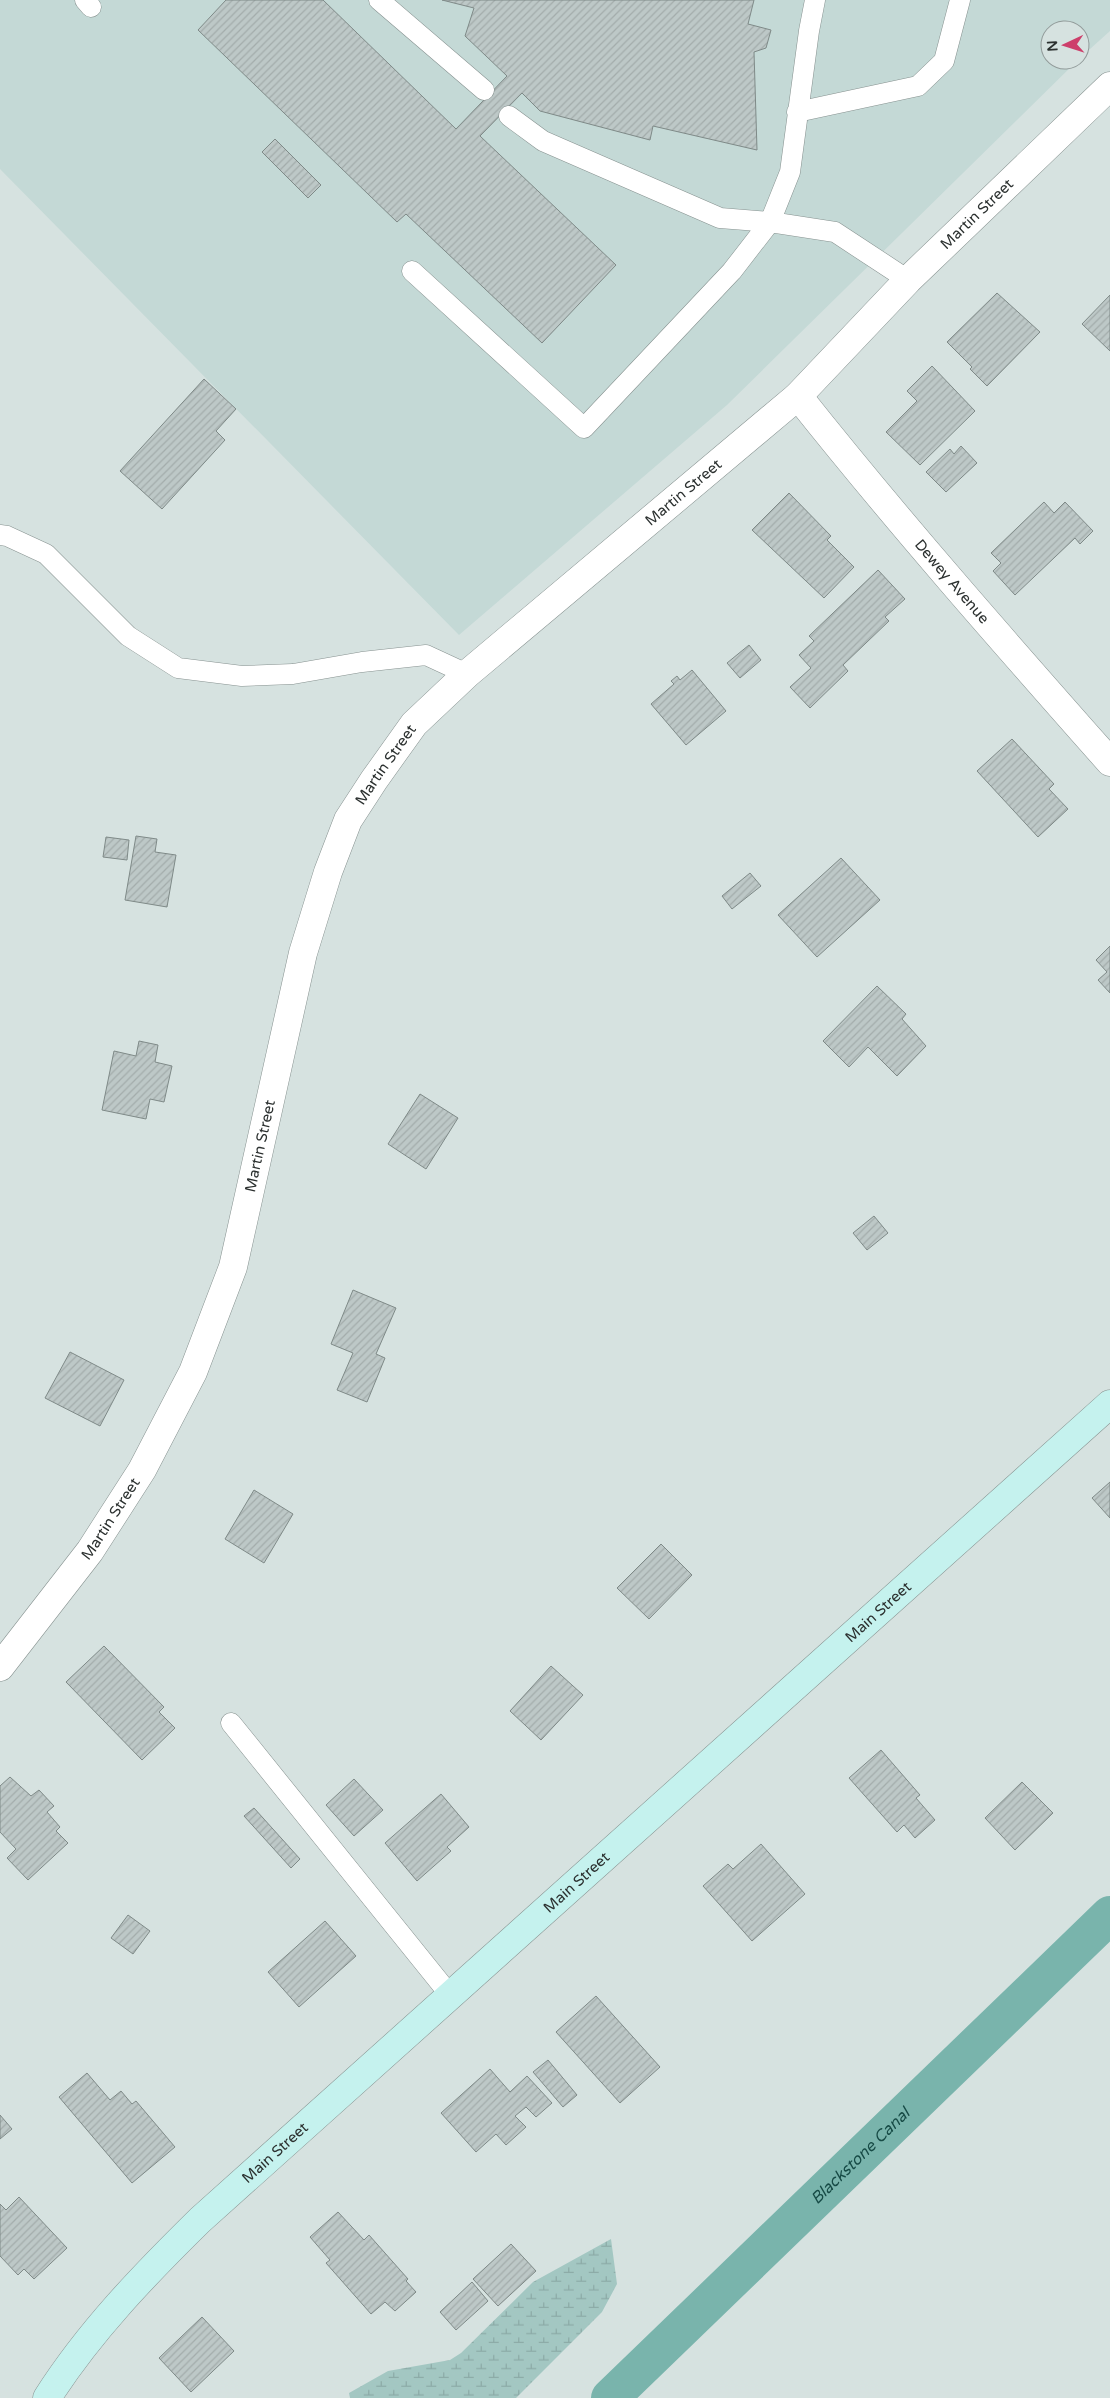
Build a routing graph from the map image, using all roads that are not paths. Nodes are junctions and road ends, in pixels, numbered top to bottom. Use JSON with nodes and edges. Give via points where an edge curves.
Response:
{"nodes":[{"id":1,"x":379,"y":0,"type":"edge"},
{"id":2,"x":815,"y":0,"type":"edge"},
{"id":3,"x":960,"y":0,"type":"edge"},
{"id":4,"x":1110,"y":86,"type":"edge"},
{"id":5,"x":484,"y":90,"type":"dead end"},
{"id":6,"x":797,"y":112,"type":"junction"},
{"id":7,"x":509,"y":116,"type":"dead end"},
{"id":8,"x":770,"y":222,"type":"junction"},
{"id":9,"x":412,"y":271,"type":"dead end"},
{"id":10,"x":908,"y":280,"type":"junction"},
{"id":11,"x":798,"y":396,"type":"junction"},
{"id":12,"x":0,"y":535,"type":"edge"},
{"id":13,"x":467,"y":674,"type":"junction"},
{"id":14,"x":1110,"y":762,"type":"edge"},
{"id":15,"x":1110,"y":1404,"type":"edge"},
{"id":16,"x":0,"y":1667,"type":"edge"},
{"id":17,"x":231,"y":1723,"type":"dead end"},
{"id":18,"x":450,"y":1995,"type":"junction"},
{"id":19,"x":54,"y":2387,"type":"edge"},
{"id":20,"x":36,"y":2398,"type":"edge"}],
"edges":[{"from":1,"to":5,"type":"lane"},
{"from":2,"to":6,"type":"lane"},
{"from":3,"to":6,"type":"lane","via":[[944,60],[918,86]]},
{"from":4,"to":10,"type":"street","name":"Martin Street"},
{"from":6,"to":8,"type":"lane","via":[[790,172]]},
{"from":7,"to":8,"type":"lane","via":[[543,141],[720,218]]},
{"from":8,"to":9,"type":"lane","via":[[732,271],[584,428]]},
{"from":8,"to":10,"type":"lane","via":[[834,232]]},
{"from":10,"to":11,"type":"street","name":"Martin Street"},
{"from":11,"to":13,"type":"street","name":"Martin Street"},
{"from":11,"to":14,"type":"street","name":"Dewey Avenue","via":[[948,578]]},
{"from":12,"to":13,"type":"lane","via":[[46,554],[128,636],[178,668],[251,676],[293,674],[426,655]]},
{"from":13,"to":16,"type":"street","name":"Martin Street","via":[[414,724],[348,820],[303,953],[233,1267],[193,1372],[142,1470],[90,1551]]},
{"from":15,"to":18,"type":"main road","name":"Main Street"},
{"from":17,"to":18,"type":"lane"},
{"from":18,"to":19,"type":"main road","name":"Main Street","via":[[193,2226],[86,2342]]},
{"from":19,"to":20,"type":"main road","name":"Main Street"}]}
